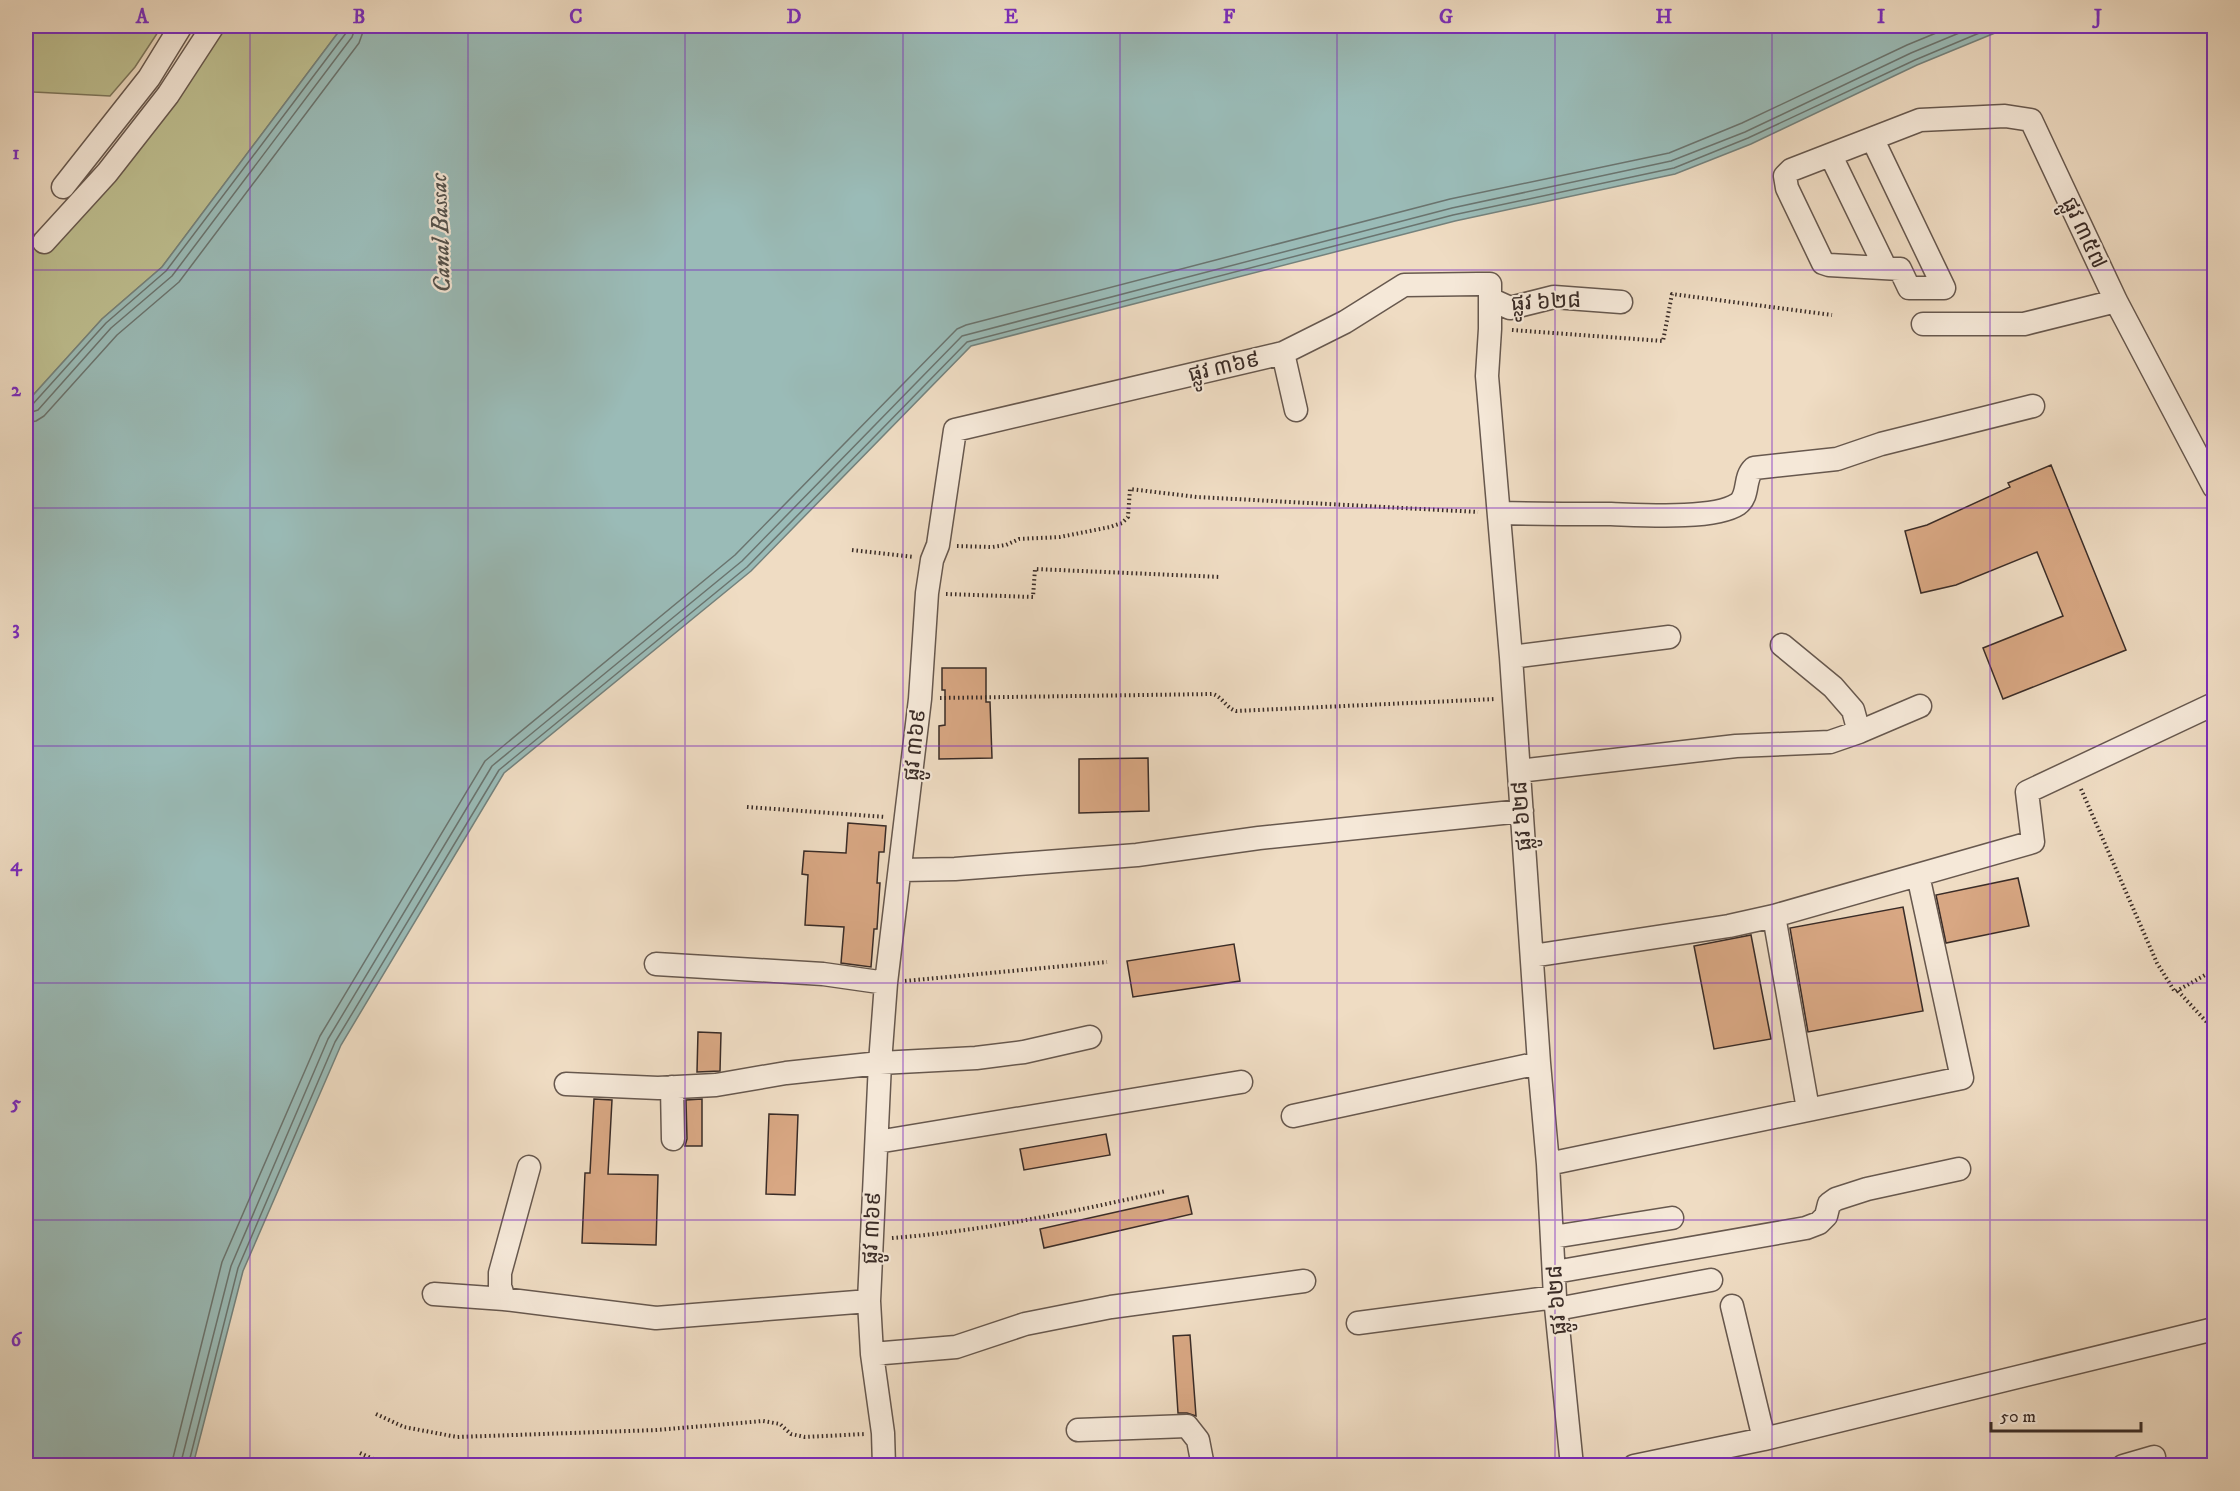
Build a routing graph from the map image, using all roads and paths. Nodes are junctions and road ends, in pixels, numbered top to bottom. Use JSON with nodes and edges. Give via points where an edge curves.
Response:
{"nodes":[{"id":1,"x":181,"y":26,"type":"edge"},
{"id":2,"x":213,"y":26,"type":"edge"},
{"id":3,"x":1873,"y":140,"type":"junction"},
{"id":4,"x":1831,"y":156,"type":"junction"},
{"id":5,"x":63,"y":187,"type":"dead end"},
{"id":6,"x":44,"y":242,"type":"dead end"},
{"id":7,"x":1885,"y":267,"type":"junction"},
{"id":8,"x":1490,"y":299,"type":"junction"},
{"id":9,"x":2116,"y":301,"type":"junction"},
{"id":10,"x":1621,"y":302,"type":"dead end"},
{"id":11,"x":1832,"y":315,"type":"dead end"},
{"id":12,"x":1923,"y":324,"type":"dead end"},
{"id":13,"x":1491,"y":329,"type":"junction"},
{"id":14,"x":1283,"y":353,"type":"junction"},
{"id":15,"x":2033,"y":406,"type":"dead end"},
{"id":16,"x":1296,"y":411,"type":"dead end"},
{"id":17,"x":2214,"y":488,"type":"edge"},
{"id":18,"x":1500,"y":513,"type":"junction"},
{"id":19,"x":852,"y":550,"type":"dead end"},
{"id":20,"x":935,"y":552,"type":"junction"},
{"id":21,"x":1221,"y":577,"type":"dead end"},
{"id":22,"x":927,"y":593,"type":"junction"},
{"id":23,"x":1669,"y":637,"type":"dead end"},
{"id":24,"x":1782,"y":645,"type":"dead end"},
{"id":25,"x":1511,"y":657,"type":"junction"},
{"id":26,"x":1515,"y":698,"type":"junction"},
{"id":27,"x":920,"y":699,"type":"junction"},
{"id":28,"x":2214,"y":704,"type":"edge"},
{"id":29,"x":1920,"y":706,"type":"dead end"},
{"id":30,"x":1859,"y":732,"type":"junction"},
{"id":31,"x":1519,"y":771,"type":"junction"},
{"id":32,"x":2073,"y":771,"type":"junction"},
{"id":33,"x":747,"y":807,"type":"dead end"},
{"id":34,"x":1522,"y":810,"type":"junction"},
{"id":35,"x":907,"y":819,"type":"junction"},
{"id":36,"x":901,"y":870,"type":"junction"},
{"id":37,"x":1918,"y":875,"type":"junction"},
{"id":38,"x":1774,"y":916,"type":"junction"},
{"id":39,"x":1532,"y":956,"type":"junction"},
{"id":40,"x":1107,"y":962,"type":"dead end"},
{"id":41,"x":656,"y":964,"type":"dead end"},
{"id":42,"x":2214,"y":970,"type":"edge"},
{"id":43,"x":886,"y":983,"type":"junction"},
{"id":44,"x":2178,"y":991,"type":"junction"},
{"id":45,"x":2214,"y":1030,"type":"edge"},
{"id":46,"x":1090,"y":1037,"type":"dead end"},
{"id":47,"x":880,"y":1063,"type":"junction"},
{"id":48,"x":1539,"y":1063,"type":"junction"},
{"id":49,"x":1241,"y":1082,"type":"dead end"},
{"id":50,"x":566,"y":1084,"type":"dead end"},
{"id":51,"x":672,"y":1087,"type":"junction"},
{"id":52,"x":1808,"y":1109,"type":"junction"},
{"id":53,"x":1293,"y":1116,"type":"dead end"},
{"id":54,"x":673,"y":1139,"type":"dead end"},
{"id":55,"x":877,"y":1142,"type":"junction"},
{"id":56,"x":1548,"y":1164,"type":"junction"},
{"id":57,"x":529,"y":1167,"type":"dead end"},
{"id":58,"x":1959,"y":1169,"type":"dead end"},
{"id":59,"x":1166,"y":1191,"type":"dead end"},
{"id":60,"x":1672,"y":1218,"type":"dead end"},
{"id":61,"x":1553,"y":1237,"type":"junction"},
{"id":62,"x":871,"y":1240,"type":"junction"},
{"id":63,"x":1555,"y":1272,"type":"junction"},
{"id":64,"x":1711,"y":1280,"type":"dead end"},
{"id":65,"x":1304,"y":1281,"type":"dead end"},
{"id":66,"x":434,"y":1294,"type":"dead end"},
{"id":67,"x":504,"y":1299,"type":"junction"},
{"id":68,"x":869,"y":1301,"type":"junction"},
{"id":69,"x":1556,"y":1303,"type":"junction"},
{"id":70,"x":1732,"y":1306,"type":"dead end"},
{"id":71,"x":1358,"y":1323,"type":"dead end"},
{"id":72,"x":2214,"y":1329,"type":"edge"},
{"id":73,"x":872,"y":1354,"type":"junction"},
{"id":74,"x":376,"y":1414,"type":"dead end"},
{"id":75,"x":1078,"y":1430,"type":"dead end"},
{"id":76,"x":883,"y":1433,"type":"junction"},
{"id":77,"x":1764,"y":1439,"type":"junction"},
{"id":78,"x":360,"y":1453,"type":"dead end"},
{"id":79,"x":2154,"y":1458,"type":"dead end"},
{"id":80,"x":388,"y":1466,"type":"edge"},
{"id":81,"x":884,"y":1466,"type":"edge"},
{"id":82,"x":1203,"y":1466,"type":"edge"},
{"id":83,"x":1572,"y":1466,"type":"edge"},
{"id":84,"x":1634,"y":1466,"type":"edge"},
{"id":85,"x":2123,"y":1466,"type":"edge"}],
"edges":[{"from":1,"to":5,"type":"street","via":[[149,78]]},
{"from":2,"to":6,"type":"street","via":[[168,95],[107,173]]},
{"from":3,"to":4,"type":"street"},
{"from":3,"to":7,"type":"street","via":[[1944,288],[1909,288],[1900,269]]},
{"from":3,"to":9,"type":"street","name":"ផ្លូវ ៣៥៧","via":[[1920,120],[2005,116],[2031,120]]},
{"from":4,"to":7,"type":"street"},
{"from":4,"to":7,"type":"street","via":[[1791,170],[1785,176],[1786,188],[1823,263]]},
{"from":8,"to":10,"type":"street","name":"ផ្លូវ ៦២៨","via":[[1510,308],[1554,297]]},
{"from":8,"to":13,"type":"street","name":"ផ្លូវ ៦២៨"},
{"from":8,"to":14,"type":"street","name":"ផ្លូវ ៣៦៩","via":[[1490,284],[1404,285],[1345,322]]},
{"from":9,"to":12,"type":"street","via":[[2024,324]]},
{"from":9,"to":17,"type":"street","name":"ផ្លូវ ៣៥៧"},
{"from":11,"to":13,"type":"path","via":[[1672,294],[1663,341]]},
{"from":13,"to":18,"type":"street","name":"ផ្លូវ ៦២៨","via":[[1487,376]]},
{"from":14,"to":16,"type":"street"},
{"from":14,"to":20,"type":"street","name":"ផ្លូវ ៣៦៩","via":[[955,430]]},
{"from":15,"to":18,"type":"street","via":[[1837,459],[1754,468],[1741,502],[1722,511],[1674,515]]},
{"from":18,"to":20,"type":"path","via":[[1197,497],[1130,489],[1128,517],[1110,527],[1060,537],[1019,539],[1006,546]]},
{"from":18,"to":25,"type":"street","name":"ផ្លូវ ៦២៨"},
{"from":19,"to":20,"type":"path"},
{"from":20,"to":22,"type":"street","name":"ផ្លូវ ៣៦៩"},
{"from":21,"to":22,"type":"path","via":[[1035,568],[1033,597]]},
{"from":22,"to":27,"type":"street","name":"ផ្លូវ ៣៦៩"},
{"from":23,"to":25,"type":"street"},
{"from":24,"to":30,"type":"street","via":[[1833,687],[1853,710]]},
{"from":25,"to":26,"type":"street","name":"ផ្លូវ ៦២៨"},
{"from":26,"to":27,"type":"path","via":[[1236,711],[1212,694]]},
{"from":26,"to":31,"type":"street","name":"ផ្លូវ ៦២៨"},
{"from":27,"to":35,"type":"street","name":"ផ្លូវ ៣៦៩"},
{"from":28,"to":32,"type":"street"},
{"from":29,"to":30,"type":"street"},
{"from":30,"to":31,"type":"street","via":[[1830,742],[1736,746]]},
{"from":31,"to":34,"type":"street","name":"ផ្លូវ ៦២៨"},
{"from":32,"to":37,"type":"street","via":[[2026,792],[2033,842]]},
{"from":32,"to":44,"type":"path","via":[[2157,963]]},
{"from":33,"to":35,"type":"path"},
{"from":34,"to":36,"type":"street","via":[[1137,855]]},
{"from":34,"to":39,"type":"street","name":"ផ្លូវ ៦២៨"},
{"from":35,"to":36,"type":"street","name":"ផ្លូវ ៣៦៩"},
{"from":36,"to":43,"type":"street","name":"ផ្លូវ ៣៦៩"},
{"from":37,"to":38,"type":"street"},
{"from":37,"to":52,"type":"street","via":[[1962,1078]]},
{"from":38,"to":39,"type":"street"},
{"from":38,"to":52,"type":"street"},
{"from":39,"to":48,"type":"street","name":"ផ្លូវ ៦២៨"},
{"from":40,"to":43,"type":"path"},
{"from":41,"to":43,"type":"street","via":[[822,974]]},
{"from":42,"to":44,"type":"path"},
{"from":43,"to":47,"type":"street","name":"ផ្លូវ ៣៦៩"},
{"from":44,"to":45,"type":"path"},
{"from":46,"to":47,"type":"street","via":[[985,1057]]},
{"from":47,"to":51,"type":"street","via":[[716,1085]]},
{"from":47,"to":55,"type":"street","name":"ផ្លូវ ៣៦៩"},
{"from":48,"to":53,"type":"street"},
{"from":48,"to":56,"type":"street","name":"ផ្លូវ ៦២៨"},
{"from":49,"to":55,"type":"street"},
{"from":50,"to":51,"type":"street"},
{"from":51,"to":54,"type":"street"},
{"from":52,"to":56,"type":"street"},
{"from":55,"to":62,"type":"street","name":"ផ្លូវ ៣៦៩"},
{"from":56,"to":61,"type":"street","name":"ផ្លូវ ៦២៨"},
{"from":57,"to":67,"type":"street","via":[[500,1273]]},
{"from":58,"to":63,"type":"street","via":[[1836,1199],[1829,1204],[1826,1216],[1806,1228]]},
{"from":59,"to":62,"type":"path","via":[[1011,1223]]},
{"from":60,"to":61,"type":"street"},
{"from":61,"to":63,"type":"street","name":"ផ្លូវ ៦២៨"},
{"from":62,"to":68,"type":"street","name":"ផ្លូវ ៣៦៩"},
{"from":63,"to":69,"type":"street","name":"ផ្លូវ ៦២៨"},
{"from":64,"to":69,"type":"street"},
{"from":65,"to":73,"type":"street","via":[[1111,1307],[1025,1324],[956,1347]]},
{"from":66,"to":67,"type":"street"},
{"from":67,"to":68,"type":"street","via":[[656,1318]]},
{"from":68,"to":73,"type":"street","name":"ផ្លូវ ៣៦៩"},
{"from":69,"to":71,"type":"street"},
{"from":69,"to":83,"type":"street","name":"ផ្លូវ ៦២៨"},
{"from":70,"to":77,"type":"street"},
{"from":72,"to":77,"type":"street"},
{"from":73,"to":76,"type":"street","name":"ផ្លូវ ៣៦៩"},
{"from":74,"to":76,"type":"path","via":[[404,1427],[457,1437],[657,1430],[763,1421],[780,1424],[791,1434],[805,1437]]},
{"from":75,"to":82,"type":"street","via":[[1187,1426],[1198,1440]]},
{"from":76,"to":81,"type":"street","name":"ផ្លូវ ៣៦៩"},
{"from":77,"to":84,"type":"street"},
{"from":78,"to":80,"type":"path"},
{"from":79,"to":85,"type":"street"}]}
